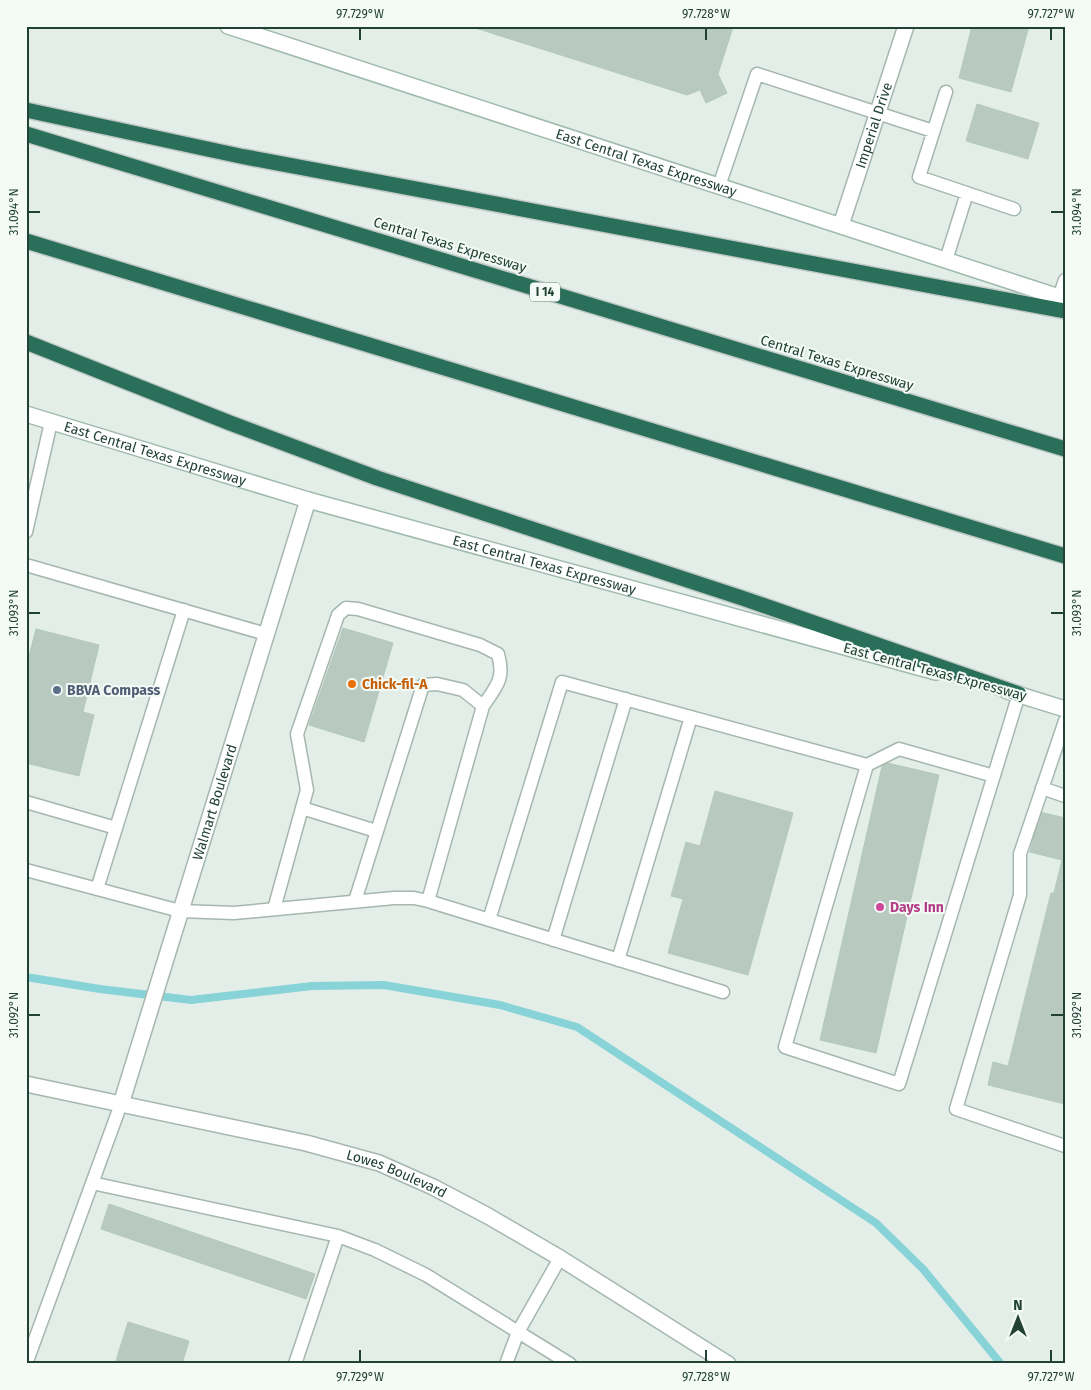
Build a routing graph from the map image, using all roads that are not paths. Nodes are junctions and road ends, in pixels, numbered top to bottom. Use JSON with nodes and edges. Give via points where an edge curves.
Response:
{"nodes":[{"id":1,"x":228,"y":26,"type":"edge"},
{"id":2,"x":906,"y":26,"type":"edge"},
{"id":3,"x":946,"y":92,"type":"dead end"},
{"id":4,"x":26,"y":110,"type":"edge"},
{"id":5,"x":878,"y":112,"type":"junction"},
{"id":6,"x":933,"y":130,"type":"junction"},
{"id":7,"x":26,"y":134,"type":"edge"},
{"id":8,"x":719,"y":186,"type":"junction"},
{"id":9,"x":967,"y":193,"type":"junction"},
{"id":10,"x":1014,"y":209,"type":"dead end"},
{"id":11,"x":841,"y":225,"type":"junction"},
{"id":12,"x":26,"y":241,"type":"edge"},
{"id":13,"x":946,"y":260,"type":"junction"},
{"id":14,"x":1065,"y":280,"type":"edge"},
{"id":15,"x":1062,"y":298,"type":"edge"},
{"id":16,"x":1065,"y":311,"type":"edge"},
{"id":17,"x":26,"y":342,"type":"edge"},
{"id":18,"x":26,"y":414,"type":"edge"},
{"id":19,"x":51,"y":422,"type":"junction"},
{"id":20,"x":1065,"y":449,"type":"edge"},
{"id":21,"x":308,"y":500,"type":"junction"},
{"id":22,"x":26,"y":532,"type":"edge"},
{"id":23,"x":1065,"y":556,"type":"edge"},
{"id":24,"x":26,"y":565,"type":"edge"},
{"id":25,"x":184,"y":610,"type":"junction"},
{"id":26,"x":266,"y":634,"type":"junction"},
{"id":27,"x":1019,"y":694,"type":"junction"},
{"id":28,"x":626,"y":699,"type":"junction"},
{"id":29,"x":484,"y":706,"type":"junction"},
{"id":30,"x":1065,"y":709,"type":"edge"},
{"id":31,"x":691,"y":717,"type":"junction"},
{"id":32,"x":1065,"y":721,"type":"edge"},
{"id":33,"x":867,"y":765,"type":"junction"},
{"id":34,"x":994,"y":776,"type":"junction"},
{"id":35,"x":1042,"y":788,"type":"junction"},
{"id":36,"x":1065,"y":796,"type":"edge"},
{"id":37,"x":26,"y":802,"type":"edge"},
{"id":38,"x":302,"y":808,"type":"junction"},
{"id":39,"x":116,"y":828,"type":"junction"},
{"id":40,"x":376,"y":831,"type":"junction"},
{"id":41,"x":26,"y":870,"type":"edge"},
{"id":42,"x":97,"y":889,"type":"junction"},
{"id":43,"x":355,"y":901,"type":"junction"},
{"id":44,"x":428,"y":901,"type":"junction"},
{"id":45,"x":274,"y":909,"type":"junction"},
{"id":46,"x":180,"y":912,"type":"junction"},
{"id":47,"x":489,"y":920,"type":"junction"},
{"id":48,"x":553,"y":940,"type":"junction"},
{"id":49,"x":618,"y":960,"type":"junction"},
{"id":50,"x":724,"y":992,"type":"dead end"},
{"id":51,"x":26,"y":1084,"type":"edge"},
{"id":52,"x":121,"y":1104,"type":"junction"},
{"id":53,"x":1065,"y":1146,"type":"edge"},
{"id":54,"x":92,"y":1183,"type":"junction"},
{"id":55,"x":338,"y":1236,"type":"junction"},
{"id":56,"x":560,"y":1258,"type":"junction"},
{"id":57,"x":518,"y":1332,"type":"junction"},
{"id":58,"x":31,"y":1339,"type":"edge"},
{"id":59,"x":26,"y":1364,"type":"edge"},
{"id":60,"x":295,"y":1364,"type":"edge"},
{"id":61,"x":506,"y":1364,"type":"edge"},
{"id":62,"x":570,"y":1364,"type":"edge"},
{"id":63,"x":728,"y":1364,"type":"edge"}],
"edges":[{"from":1,"to":8,"type":"main road","name":"East Central Texas Expressway"},
{"from":2,"to":5,"type":"main road","name":"Imperial Drive"},
{"from":3,"to":6,"type":"lane"},
{"from":4,"to":16,"type":"highway","via":[[240,156]]},
{"from":5,"to":6,"type":"lane"},
{"from":5,"to":8,"type":"lane","via":[[757,74]]},
{"from":5,"to":11,"type":"main road","name":"Imperial Drive"},
{"from":6,"to":9,"type":"lane","via":[[919,177]]},
{"from":7,"to":20,"type":"highway","name":"Central Texas Expressway","number":"I 14"},
{"from":8,"to":11,"type":"main road","name":"East Central Texas Expressway"},
{"from":9,"to":10,"type":"lane"},
{"from":9,"to":13,"type":"lane"},
{"from":11,"to":13,"type":"main road","name":"East Central Texas Expressway"},
{"from":12,"to":23,"type":"highway"},
{"from":13,"to":15,"type":"main road","name":"East Central Texas Expressway"},
{"from":14,"to":15,"type":"lane"},
{"from":17,"to":27,"type":"highway","via":[[377,478],[742,598]]},
{"from":18,"to":19,"type":"main road","name":"East Central Texas Expressway"},
{"from":19,"to":21,"type":"main road","name":"East Central Texas Expressway"},
{"from":19,"to":22,"type":"lane"},
{"from":21,"to":26,"type":"main road","name":"Walmart Boulevard"},
{"from":21,"to":27,"type":"main road","name":"East Central Texas Expressway"},
{"from":24,"to":25,"type":"lane"},
{"from":25,"to":26,"type":"lane"},
{"from":25,"to":39,"type":"lane"},
{"from":26,"to":46,"type":"main road","name":"Walmart Boulevard"},
{"from":27,"to":30,"type":"main road","name":"East Central Texas Expressway"},
{"from":27,"to":34,"type":"lane"},
{"from":28,"to":31,"type":"lane"},
{"from":28,"to":47,"type":"lane","via":[[562,682]]},
{"from":28,"to":48,"type":"lane"},
{"from":29,"to":38,"type":"lane","via":[[499,684],[502,668],[498,654],[480,645],[346,608],[338,615],[297,734],[307,790]]},
{"from":29,"to":40,"type":"lane","via":[[463,690],[437,684],[423,685]]},
{"from":29,"to":44,"type":"lane"},
{"from":31,"to":33,"type":"lane"},
{"from":31,"to":49,"type":"lane"},
{"from":32,"to":35,"type":"lane"},
{"from":33,"to":34,"type":"lane","via":[[899,749]]},
{"from":33,"to":34,"type":"lane","via":[[785,1047],[899,1084]]},
{"from":35,"to":36,"type":"lane"},
{"from":35,"to":53,"type":"lane","via":[[1020,854],[1020,895],[956,1109]]},
{"from":37,"to":39,"type":"lane"},
{"from":38,"to":40,"type":"lane"},
{"from":38,"to":45,"type":"lane"},
{"from":39,"to":42,"type":"lane"},
{"from":40,"to":43,"type":"lane"},
{"from":41,"to":42,"type":"lane"},
{"from":42,"to":46,"type":"lane"},
{"from":43,"to":44,"type":"lane","via":[[414,898]]},
{"from":43,"to":45,"type":"lane"},
{"from":44,"to":47,"type":"lane"},
{"from":45,"to":46,"type":"lane","via":[[234,913]]},
{"from":46,"to":52,"type":"main road","name":"Walmart Boulevard"},
{"from":47,"to":48,"type":"lane"},
{"from":48,"to":49,"type":"lane"},
{"from":49,"to":50,"type":"lane"},
{"from":51,"to":52,"type":"main road","name":"Lowes Boulevard"},
{"from":52,"to":54,"type":"lane"},
{"from":52,"to":56,"type":"main road","name":"Lowes Boulevard","via":[[306,1143],[379,1163],[433,1187]]},
{"from":54,"to":55,"type":"lane"},
{"from":54,"to":58,"type":"lane"},
{"from":55,"to":57,"type":"lane","via":[[426,1275]]},
{"from":55,"to":60,"type":"lane"},
{"from":56,"to":57,"type":"lane"},
{"from":56,"to":63,"type":"main road","name":"Lowes Boulevard"},
{"from":57,"to":61,"type":"lane"},
{"from":57,"to":62,"type":"lane"},
{"from":58,"to":59,"type":"lane"}]}
